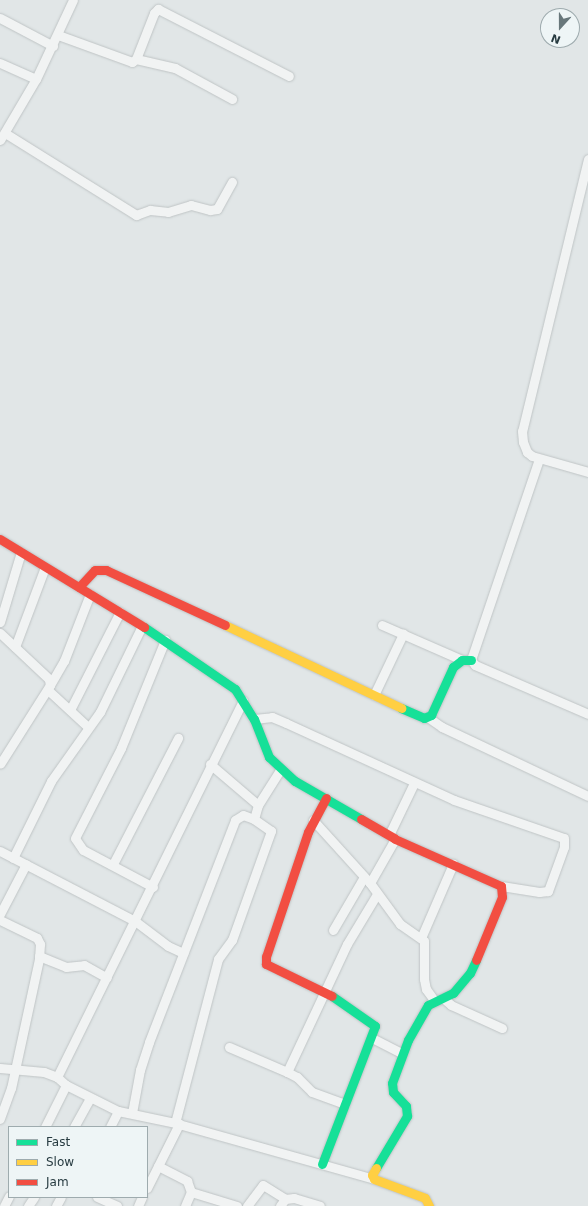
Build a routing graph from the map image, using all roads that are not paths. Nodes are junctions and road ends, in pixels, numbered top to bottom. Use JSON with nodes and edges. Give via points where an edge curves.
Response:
{"nodes":[{"id":1,"x":73,"y":0,"type":"edge"},
{"id":2,"x":0,"y":18,"type":"edge"},
{"id":3,"x":58,"y":35,"type":"junction"},
{"id":4,"x":53,"y":46,"type":"junction"},
{"id":5,"x":136,"y":59,"type":"junction"},
{"id":6,"x":0,"y":63,"type":"edge"},
{"id":7,"x":289,"y":76,"type":"dead end"},
{"id":8,"x":36,"y":79,"type":"junction"},
{"id":9,"x":232,"y":99,"type":"dead end"},
{"id":10,"x":3,"y":130,"type":"edge"},
{"id":11,"x":588,"y":159,"type":"edge"},
{"id":12,"x":232,"y":182,"type":"dead end"},
{"id":13,"x":539,"y":459,"type":"junction"},
{"id":14,"x":588,"y":472,"type":"edge"},
{"id":15,"x":0,"y":539,"type":"edge"},
{"id":16,"x":22,"y":552,"type":"junction"},
{"id":17,"x":45,"y":567,"type":"junction"},
{"id":18,"x":79,"y":587,"type":"junction"},
{"id":19,"x":90,"y":594,"type":"junction"},
{"id":20,"x":120,"y":612,"type":"junction"},
{"id":21,"x":0,"y":622,"type":"edge"},
{"id":22,"x":382,"y":625,"type":"dead end"},
{"id":23,"x":142,"y":626,"type":"junction"},
{"id":24,"x":0,"y":633,"type":"edge"},
{"id":25,"x":403,"y":634,"type":"junction"},
{"id":26,"x":165,"y":640,"type":"junction"},
{"id":27,"x":15,"y":647,"type":"junction"},
{"id":28,"x":466,"y":660,"type":"junction"},
{"id":29,"x":50,"y":688,"type":"junction"},
{"id":30,"x":374,"y":695,"type":"junction"},
{"id":31,"x":243,"y":700,"type":"junction"},
{"id":32,"x":70,"y":710,"type":"junction"},
{"id":33,"x":588,"y":714,"type":"edge"},
{"id":34,"x":429,"y":718,"type":"junction"},
{"id":35,"x":254,"y":719,"type":"junction"},
{"id":36,"x":88,"y":727,"type":"junction"},
{"id":37,"x":178,"y":738,"type":"dead end"},
{"id":38,"x":0,"y":764,"type":"edge"},
{"id":39,"x":210,"y":764,"type":"junction"},
{"id":40,"x":280,"y":770,"type":"junction"},
{"id":41,"x":414,"y":783,"type":"junction"},
{"id":42,"x":588,"y":796,"type":"edge"},
{"id":43,"x":326,"y":798,"type":"junction"},
{"id":44,"x":258,"y":805,"type":"junction"},
{"id":45,"x":254,"y":819,"type":"junction"},
{"id":46,"x":313,"y":820,"type":"junction"},
{"id":47,"x":392,"y":837,"type":"junction"},
{"id":48,"x":0,"y":851,"type":"edge"},
{"id":49,"x":13,"y":858,"type":"junction"},
{"id":50,"x":26,"y":864,"type":"junction"},
{"id":51,"x":113,"y":864,"type":"junction"},
{"id":52,"x":453,"y":864,"type":"junction"},
{"id":53,"x":367,"y":880,"type":"junction"},
{"id":54,"x":501,"y":886,"type":"junction"},
{"id":55,"x":153,"y":887,"type":"junction"},
{"id":56,"x":377,"y":894,"type":"junction"},
{"id":57,"x":0,"y":914,"type":"edge"},
{"id":58,"x":0,"y":920,"type":"edge"},
{"id":59,"x":136,"y":921,"type":"junction"},
{"id":60,"x":333,"y":930,"type":"dead end"},
{"id":61,"x":421,"y":938,"type":"junction"},
{"id":62,"x":183,"y":953,"type":"junction"},
{"id":63,"x":40,"y":956,"type":"junction"},
{"id":64,"x":106,"y":978,"type":"junction"},
{"id":65,"x":325,"y":992,"type":"junction"},
{"id":66,"x":438,"y":999,"type":"junction"},
{"id":67,"x":502,"y":1028,"type":"dead end"},
{"id":68,"x":372,"y":1038,"type":"junction"},
{"id":69,"x":229,"y":1047,"type":"dead end"},
{"id":70,"x":402,"y":1054,"type":"junction"},
{"id":71,"x":0,"y":1068,"type":"edge"},
{"id":72,"x":15,"y":1069,"type":"junction"},
{"id":73,"x":288,"y":1072,"type":"junction"},
{"id":74,"x":57,"y":1077,"type":"junction"},
{"id":75,"x":66,"y":1085,"type":"junction"},
{"id":76,"x":90,"y":1098,"type":"junction"},
{"id":77,"x":345,"y":1104,"type":"junction"},
{"id":78,"x":118,"y":1111,"type":"junction"},
{"id":79,"x":132,"y":1113,"type":"junction"},
{"id":80,"x":0,"y":1119,"type":"edge"},
{"id":81,"x":177,"y":1123,"type":"junction"},
{"id":82,"x":46,"y":1126,"type":"edge"},
{"id":83,"x":75,"y":1126,"type":"edge"},
{"id":84,"x":110,"y":1126,"type":"edge"},
{"id":85,"x":322,"y":1164,"type":"junction"},
{"id":86,"x":158,"y":1166,"type":"junction"},
{"id":87,"x":374,"y":1179,"type":"junction"},
{"id":88,"x":148,"y":1186,"type":"edge"},
{"id":89,"x":191,"y":1192,"type":"junction"},
{"id":90,"x":99,"y":1198,"type":"edge"},
{"id":91,"x":282,"y":1203,"type":"edge"},
{"id":92,"x":117,"y":1206,"type":"edge"},
{"id":93,"x":185,"y":1206,"type":"edge"},
{"id":94,"x":237,"y":1206,"type":"edge"},
{"id":95,"x":247,"y":1206,"type":"edge"},
{"id":96,"x":320,"y":1206,"type":"edge"},
{"id":97,"x":429,"y":1206,"type":"edge"}],
"edges":[{"from":1,"to":3,"type":"street"},
{"from":2,"to":4,"type":"street","via":[[27,30]]},
{"from":3,"to":4,"type":"street"},
{"from":3,"to":5,"type":"street","via":[[125,61]]},
{"from":4,"to":8,"type":"street"},
{"from":5,"to":7,"type":"street","via":[[154,13],[158,9]]},
{"from":5,"to":9,"type":"street","via":[[175,68]]},
{"from":6,"to":8,"type":"street"},
{"from":8,"to":10,"type":"street"},
{"from":10,"to":12,"type":"street","via":[[136,214],[150,210],[168,212],[191,205],[210,210],[217,209]]},
{"from":11,"to":13,"type":"street","via":[[522,431],[527,452]]},
{"from":13,"to":14,"type":"street"},
{"from":13,"to":28,"type":"street"},
{"from":15,"to":16,"type":"street"},
{"from":16,"to":17,"type":"street"},
{"from":16,"to":21,"type":"street"},
{"from":17,"to":18,"type":"street"},
{"from":17,"to":27,"type":"street"},
{"from":18,"to":19,"type":"street"},
{"from":18,"to":30,"type":"street","via":[[95,570],[106,570]]},
{"from":19,"to":20,"type":"street"},
{"from":19,"to":29,"type":"street","via":[[64,661]]},
{"from":20,"to":23,"type":"street"},
{"from":20,"to":32,"type":"street"},
{"from":22,"to":25,"type":"street"},
{"from":23,"to":26,"type":"street"},
{"from":23,"to":36,"type":"street","via":[[105,702]]},
{"from":24,"to":27,"type":"street"},
{"from":25,"to":28,"type":"street"},
{"from":25,"to":30,"type":"street"},
{"from":26,"to":31,"type":"street","via":[[223,679]]},
{"from":26,"to":51,"type":"street","via":[[122,748],[75,838],[83,850]]},
{"from":27,"to":29,"type":"street","via":[[49,679]]},
{"from":28,"to":33,"type":"street"},
{"from":28,"to":34,"type":"street","via":[[453,667]]},
{"from":29,"to":32,"type":"street"},
{"from":29,"to":38,"type":"street"},
{"from":30,"to":34,"type":"street"},
{"from":31,"to":35,"type":"street"},
{"from":31,"to":39,"type":"street"},
{"from":32,"to":36,"type":"street"},
{"from":34,"to":42,"type":"street","via":[[442,727]]},
{"from":35,"to":40,"type":"street","via":[[269,757]]},
{"from":35,"to":41,"type":"street","via":[[272,717],[286,722]]},
{"from":36,"to":49,"type":"street","via":[[51,781]]},
{"from":37,"to":51,"type":"street"},
{"from":39,"to":44,"type":"street"},
{"from":39,"to":55,"type":"street"},
{"from":40,"to":43,"type":"street"},
{"from":40,"to":44,"type":"street"},
{"from":41,"to":47,"type":"street"},
{"from":41,"to":54,"type":"street","via":[[492,815],[564,838],[564,847],[548,891]]},
{"from":43,"to":46,"type":"street"},
{"from":43,"to":47,"type":"street"},
{"from":44,"to":45,"type":"street"},
{"from":45,"to":62,"type":"street","via":[[243,815],[235,820]]},
{"from":45,"to":81,"type":"street","via":[[271,831],[232,940],[218,959]]},
{"from":46,"to":53,"type":"street"},
{"from":46,"to":65,"type":"street","via":[[266,957],[266,964]]},
{"from":47,"to":52,"type":"street"},
{"from":47,"to":53,"type":"street"},
{"from":48,"to":49,"type":"street"},
{"from":49,"to":50,"type":"street"},
{"from":50,"to":57,"type":"street"},
{"from":50,"to":59,"type":"street"},
{"from":51,"to":55,"type":"street"},
{"from":52,"to":54,"type":"street"},
{"from":52,"to":61,"type":"street"},
{"from":53,"to":56,"type":"street"},
{"from":53,"to":60,"type":"street"},
{"from":54,"to":66,"type":"street","via":[[502,897],[470,973],[453,993]]},
{"from":55,"to":59,"type":"street"},
{"from":56,"to":61,"type":"street","via":[[400,924]]},
{"from":56,"to":65,"type":"street","via":[[354,930]]},
{"from":58,"to":63,"type":"street","via":[[37,938]]},
{"from":59,"to":62,"type":"street","via":[[168,946]]},
{"from":59,"to":64,"type":"street"},
{"from":61,"to":66,"type":"street","via":[[425,946],[426,989]]},
{"from":62,"to":79,"type":"street","via":[[140,1070]]},
{"from":63,"to":64,"type":"street","via":[[66,967],[84,965]]},
{"from":63,"to":72,"type":"street"},
{"from":64,"to":74,"type":"street"},
{"from":65,"to":68,"type":"street","via":[[371,1021],[375,1030]]},
{"from":65,"to":73,"type":"street"},
{"from":66,"to":67,"type":"street"},
{"from":66,"to":70,"type":"street","via":[[419,1018]]},
{"from":68,"to":70,"type":"street"},
{"from":68,"to":77,"type":"street"},
{"from":69,"to":73,"type":"street"},
{"from":70,"to":87,"type":"street","via":[[391,1088],[406,1106],[407,1116],[373,1169]]},
{"from":71,"to":72,"type":"street"},
{"from":72,"to":74,"type":"street","via":[[30,1069]]},
{"from":72,"to":80,"type":"street"},
{"from":73,"to":77,"type":"street","via":[[312,1092]]},
{"from":74,"to":75,"type":"street"},
{"from":75,"to":76,"type":"street"},
{"from":75,"to":82,"type":"street"},
{"from":76,"to":78,"type":"street"},
{"from":76,"to":83,"type":"street"},
{"from":77,"to":85,"type":"street"},
{"from":78,"to":79,"type":"street"},
{"from":78,"to":84,"type":"street"},
{"from":79,"to":81,"type":"street"},
{"from":81,"to":85,"type":"street"},
{"from":81,"to":86,"type":"street"},
{"from":85,"to":87,"type":"street"},
{"from":86,"to":88,"type":"street"},
{"from":86,"to":89,"type":"street","via":[[187,1181]]},
{"from":87,"to":97,"type":"street","via":[[425,1198]]},
{"from":89,"to":93,"type":"street"},
{"from":89,"to":94,"type":"street"},
{"from":90,"to":92,"type":"street"},
{"from":91,"to":95,"type":"street","via":[[263,1184]]},
{"from":91,"to":96,"type":"street","via":[[294,1198]]}]}
